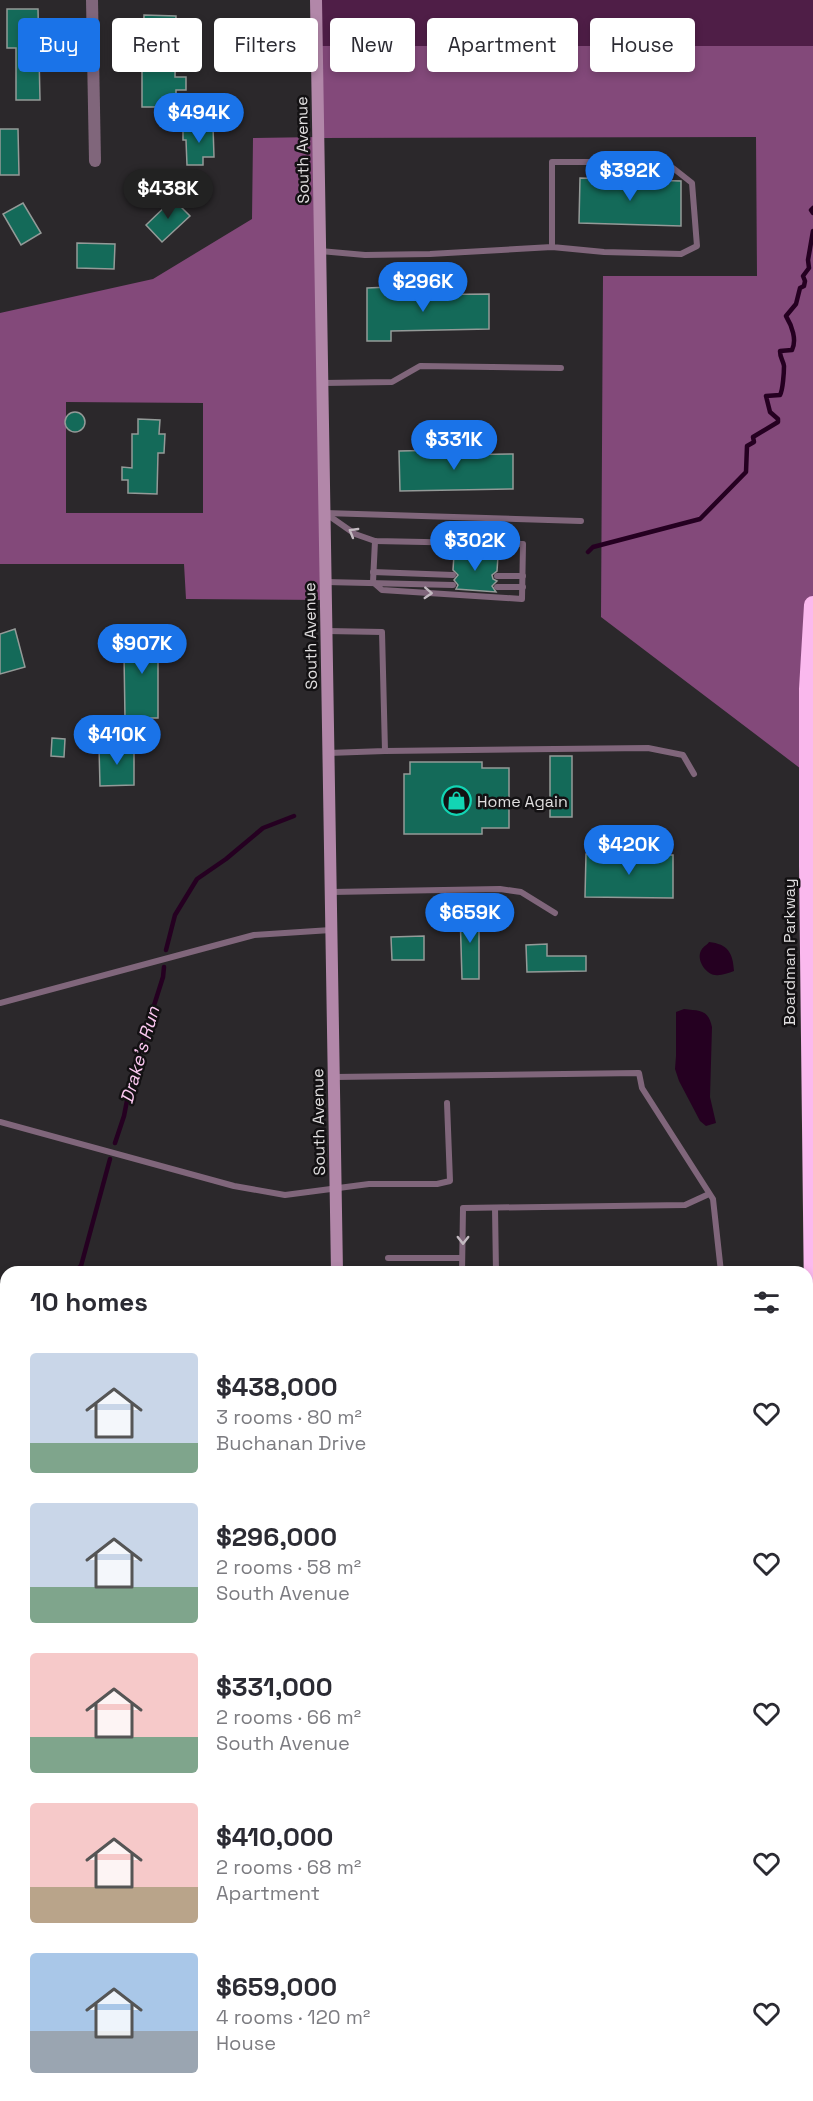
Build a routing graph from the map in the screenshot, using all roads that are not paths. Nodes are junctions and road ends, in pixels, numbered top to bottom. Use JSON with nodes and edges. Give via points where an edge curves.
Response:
{"nodes":[{"id":1,"x":92,"y":0,"type":"edge"},
{"id":2,"x":316,"y":0,"type":"edge"},
{"id":3,"x":95,"y":161,"type":"dead end"},
{"id":4,"x":552,"y":247,"type":"junction"},
{"id":5,"x":320,"y":251,"type":"junction"},
{"id":6,"x":561,"y":368,"type":"dead end"},
{"id":7,"x":322,"y":383,"type":"junction"},
{"id":8,"x":324,"y":513,"type":"junction"},
{"id":9,"x":581,"y":521,"type":"dead end"},
{"id":10,"x":375,"y":541,"type":"junction"},
{"id":11,"x":373,"y":572,"type":"junction"},
{"id":12,"x":453,"y":575,"type":"dead end"},
{"id":13,"x":497,"y":576,"type":"dead end"},
{"id":14,"x":522,"y":576,"type":"junction"},
{"id":15,"x":325,"y":582,"type":"junction"},
{"id":16,"x":373,"y":582,"type":"junction"},
{"id":17,"x":453,"y":585,"type":"dead end"},
{"id":18,"x":497,"y":586,"type":"dead end"},
{"id":19,"x":522,"y":587,"type":"junction"},
{"id":20,"x":813,"y":604,"type":"edge"},
{"id":21,"x":326,"y":631,"type":"junction"},
{"id":22,"x":385,"y":751,"type":"junction"},
{"id":23,"x":328,"y":753,"type":"junction"},
{"id":24,"x":694,"y":774,"type":"dead end"},
{"id":25,"x":810,"y":858,"type":"edge"},
{"id":26,"x":330,"y":892,"type":"junction"},
{"id":27,"x":555,"y":913,"type":"dead end"},
{"id":28,"x":331,"y":930,"type":"junction"},
{"id":29,"x":0,"y":1002,"type":"edge"},
{"id":30,"x":334,"y":1077,"type":"junction"},
{"id":31,"x":447,"y":1103,"type":"dead end"},
{"id":32,"x":0,"y":1122,"type":"edge"},
{"id":33,"x":336,"y":1190,"type":"junction"},
{"id":34,"x":709,"y":1194,"type":"junction"},
{"id":35,"x":495,"y":1208,"type":"junction"},
{"id":36,"x":388,"y":1258,"type":"dead end"},
{"id":37,"x":462,"y":1258,"type":"junction"},
{"id":38,"x":337,"y":1266,"type":"edge"},
{"id":39,"x":462,"y":1266,"type":"edge"},
{"id":40,"x":496,"y":1266,"type":"edge"},
{"id":41,"x":720,"y":1266,"type":"edge"},
{"id":42,"x":813,"y":1266,"type":"edge"}],
"edges":[{"from":1,"to":3,"type":"street"},
{"from":2,"to":5,"type":"main road","name":"South Avenue"},
{"from":4,"to":4,"type":"lane","via":[[681,254],[697,246],[692,183],[673,168],[552,162]]},
{"from":4,"to":5,"type":"lane","via":[[429,254]]},
{"from":5,"to":7,"type":"main road","name":"South Avenue"},
{"from":6,"to":7,"type":"lane","via":[[420,366],[392,382]]},
{"from":7,"to":8,"type":"main road","name":"South Avenue"},
{"from":8,"to":9,"type":"lane"},
{"from":10,"to":8,"type":"lane","one_way":true,"via":[[355,534]]},
{"from":8,"to":15,"type":"main road","name":"South Avenue"},
{"from":10,"to":11,"type":"lane"},
{"from":10,"to":14,"type":"lane","via":[[523,544]]},
{"from":11,"to":12,"type":"lane"},
{"from":11,"to":16,"type":"lane"},
{"from":13,"to":14,"type":"lane"},
{"from":14,"to":19,"type":"lane"},
{"from":15,"to":16,"type":"lane"},
{"from":15,"to":21,"type":"main road","name":"South Avenue"},
{"from":16,"to":17,"type":"lane"},
{"from":16,"to":19,"type":"lane","one_way":true,"via":[[382,590],[522,598]]},
{"from":18,"to":19,"type":"lane"},
{"from":20,"to":25,"type":"highway","name":"Boardman Parkway","via":[[808,689]]},
{"from":21,"to":22,"type":"lane","via":[[382,632]]},
{"from":21,"to":23,"type":"main road","name":"South Avenue"},
{"from":22,"to":23,"type":"lane"},
{"from":22,"to":24,"type":"lane","via":[[648,748],[683,755]]},
{"from":23,"to":26,"type":"main road","name":"South Avenue"},
{"from":25,"to":42,"type":"highway","name":"Boardman Parkway"},
{"from":26,"to":27,"type":"lane","via":[[500,889],[521,892]]},
{"from":26,"to":28,"type":"main road","name":"South Avenue"},
{"from":28,"to":29,"type":"lane","via":[[254,934]]},
{"from":28,"to":30,"type":"main road","name":"South Avenue"},
{"from":30,"to":33,"type":"main road","name":"South Avenue"},
{"from":30,"to":34,"type":"lane","via":[[639,1073],[642,1088]]},
{"from":31,"to":33,"type":"lane","via":[[450,1181],[369,1184]]},
{"from":32,"to":33,"type":"lane","via":[[234,1186],[285,1195]]},
{"from":33,"to":38,"type":"main road","name":"South Avenue"},
{"from":34,"to":35,"type":"lane","via":[[685,1205]]},
{"from":34,"to":41,"type":"lane","via":[[713,1199]]},
{"from":35,"to":37,"type":"lane","one_way":true,"via":[[463,1208]]},
{"from":35,"to":40,"type":"lane"},
{"from":36,"to":37,"type":"lane"},
{"from":37,"to":39,"type":"lane"}]}
